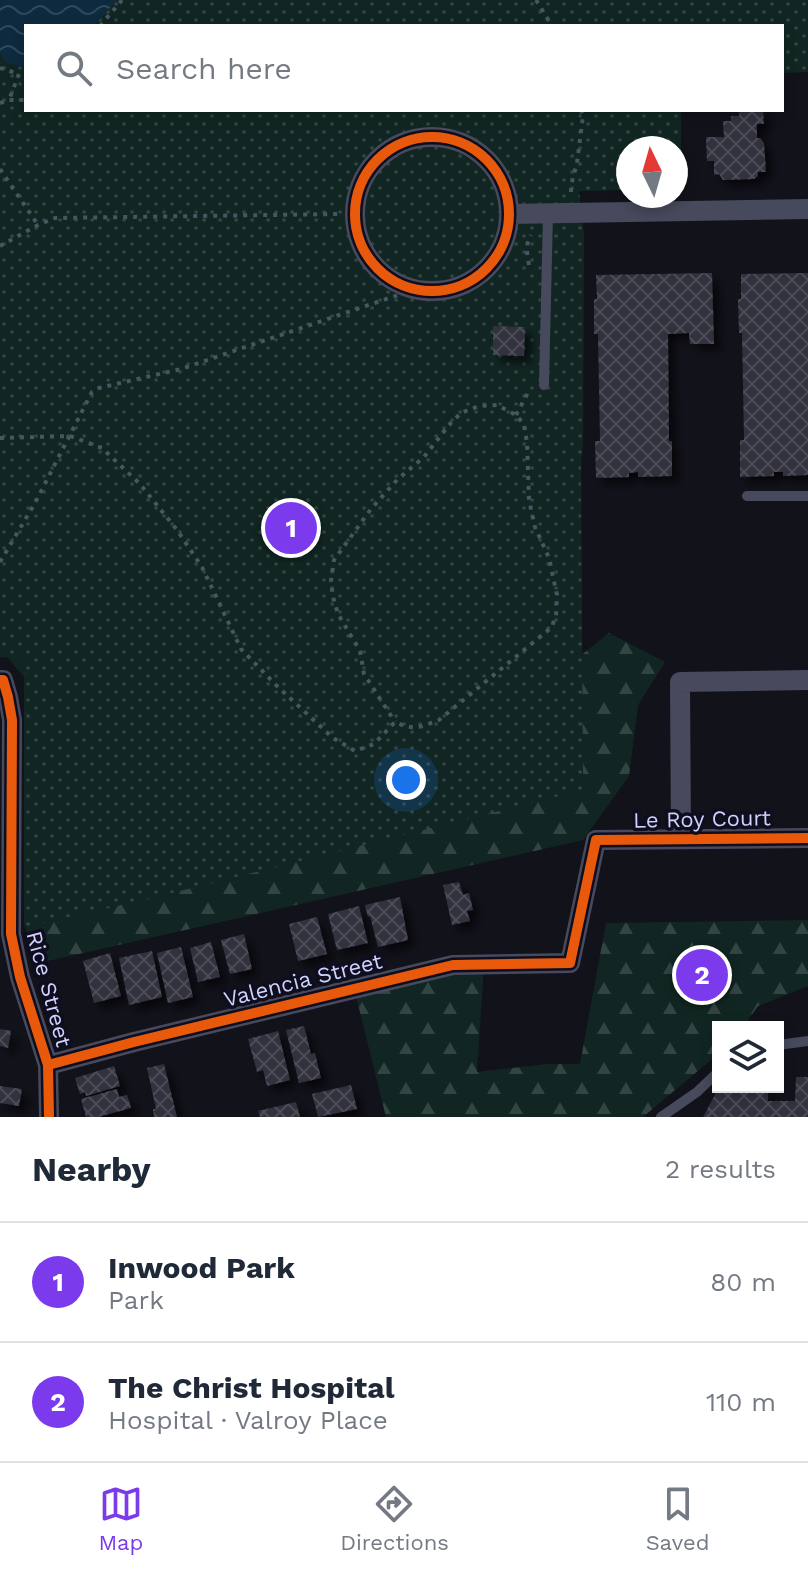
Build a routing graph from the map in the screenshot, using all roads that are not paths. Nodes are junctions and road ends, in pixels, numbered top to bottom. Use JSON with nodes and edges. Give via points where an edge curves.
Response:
{"nodes":[{"id":1,"x":808,"y":209,"type":"edge"},
{"id":2,"x":509,"y":214,"type":"junction"},
{"id":3,"x":548,"y":214,"type":"junction"},
{"id":4,"x":544,"y":385,"type":"dead end"},
{"id":5,"x":747,"y":496,"type":"dead end"},
{"id":6,"x":808,"y":496,"type":"edge"},
{"id":7,"x":2,"y":680,"type":"edge"},
{"id":8,"x":808,"y":680,"type":"edge"},
{"id":9,"x":808,"y":838,"type":"edge"},
{"id":10,"x":681,"y":839,"type":"junction"},
{"id":11,"x":570,"y":963,"type":"joint"},
{"id":12,"x":808,"y":1041,"type":"edge"},
{"id":13,"x":784,"y":1044,"type":"edge"},
{"id":14,"x":48,"y":1065,"type":"junction"},
{"id":15,"x":712,"y":1078,"type":"edge"},
{"id":16,"x":49,"y":1117,"type":"edge"},
{"id":17,"x":661,"y":1117,"type":"edge"}],
"edges":[{"from":1,"to":3,"type":"street"},
{"from":2,"to":2,"type":"street","via":[[504,187],[484,157],[460,142],[431,137],[390,148],[378,159],[359,188],[355,209],[362,247],[374,265],[388,277],[424,290],[467,283],[488,267],[503,242]]},
{"from":2,"to":3,"type":"street"},
{"from":3,"to":4,"type":"lane"},
{"from":5,"to":6,"type":"lane"},
{"from":7,"to":14,"type":"street","name":"Rice Street","via":[[12,720],[11,934]]},
{"from":8,"to":10,"type":"street","via":[[680,682]]},
{"from":9,"to":10,"type":"street","name":"Le Roy Court"},
{"from":10,"to":11,"type":"street","name":"Le Roy Court","via":[[596,840]]},
{"from":11,"to":14,"type":"street","name":"Valencia Street","via":[[453,965]]},
{"from":12,"to":13,"type":"lane"},
{"from":14,"to":16,"type":"street","name":"Rice Street"},
{"from":15,"to":17,"type":"lane"}]}
